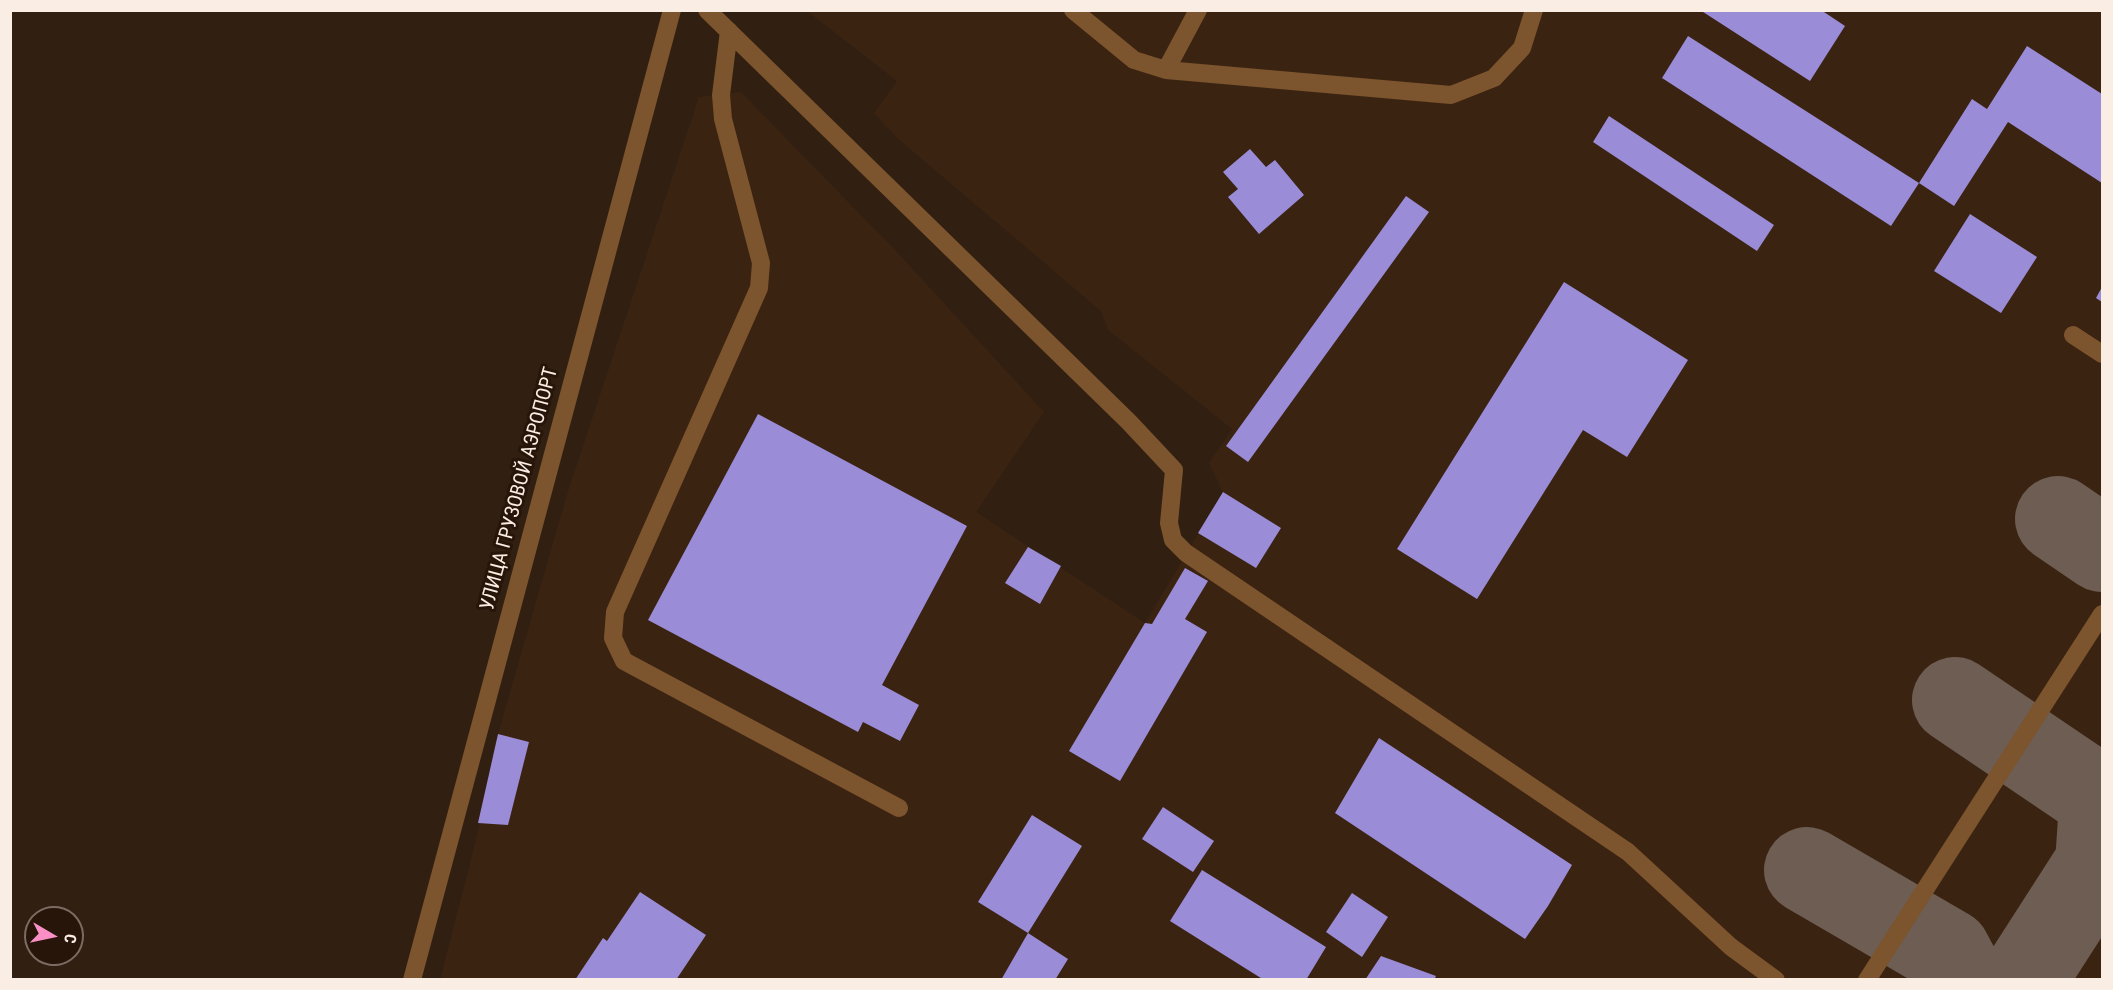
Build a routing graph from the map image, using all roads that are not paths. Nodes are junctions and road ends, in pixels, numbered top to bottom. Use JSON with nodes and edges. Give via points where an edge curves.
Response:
{"nodes":[{"id":1,"x":672,"y":10,"type":"edge"},
{"id":2,"x":707,"y":10,"type":"edge"},
{"id":3,"x":1073,"y":10,"type":"edge"},
{"id":4,"x":1197,"y":10,"type":"edge"},
{"id":5,"x":1534,"y":10,"type":"edge"},
{"id":6,"x":729,"y":31,"type":"junction"},
{"id":7,"x":1166,"y":70,"type":"junction"},
{"id":8,"x":2073,"y":335,"type":"dead end"},
{"id":9,"x":2103,"y":354,"type":"edge"},
{"id":10,"x":2103,"y":614,"type":"edge"},
{"id":11,"x":899,"y":808,"type":"dead end"},
{"id":12,"x":412,"y":980,"type":"edge"},
{"id":13,"x":1776,"y":980,"type":"edge"},
{"id":14,"x":1867,"y":980,"type":"edge"}],
"edges":[{"from":1,"to":12,"type":"lane","name":"УЛИЦА ГРУЗОВОЙ АЭРОПОРТ"},
{"from":2,"to":6,"type":"lane"},
{"from":3,"to":7,"type":"lane","via":[[1134,60]]},
{"from":4,"to":7,"type":"lane"},
{"from":5,"to":7,"type":"lane","via":[[1522,48],[1494,78],[1451,95]]},
{"from":6,"to":11,"type":"lane","via":[[721,95],[723,119],[761,263],[759,288],[615,612],[613,638],[624,661]]},
{"from":6,"to":13,"type":"lane","via":[[1174,470],[1169,523],[1173,540],[1186,553],[1628,852],[1731,947]]},
{"from":8,"to":9,"type":"lane"},
{"from":10,"to":14,"type":"lane"}]}
